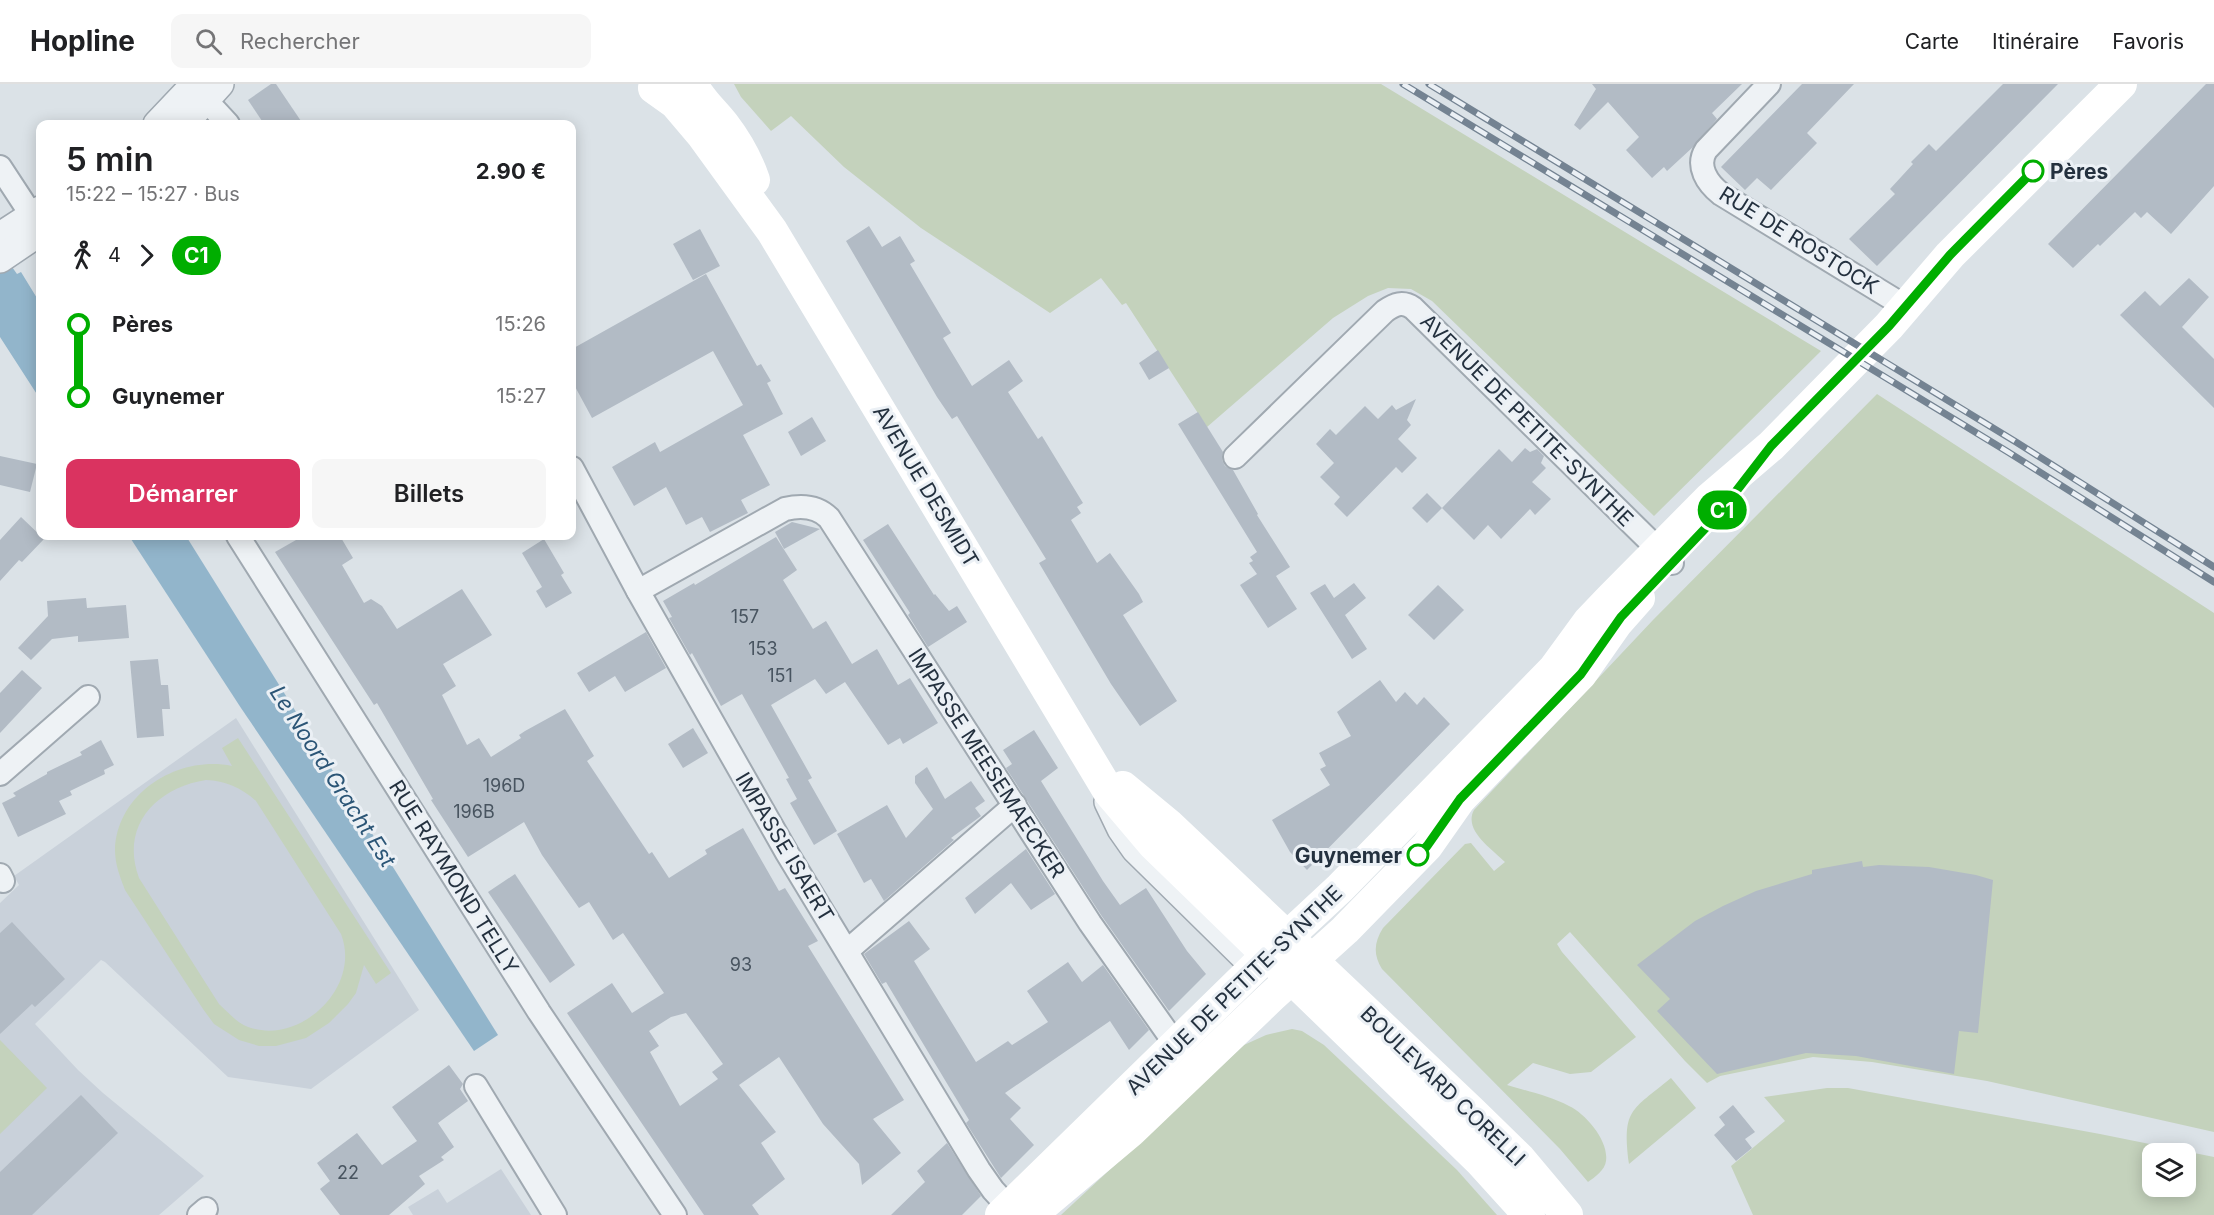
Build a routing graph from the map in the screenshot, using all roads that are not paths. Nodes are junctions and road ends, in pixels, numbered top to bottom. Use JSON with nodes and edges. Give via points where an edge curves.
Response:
{"nodes":[{"id":1,"x":692,"y":84,"type":"edge"},
{"id":2,"x":1769,"y":84,"type":"edge"},
{"id":3,"x":2121,"y":84,"type":"edge"},
{"id":4,"x":657,"y":85,"type":"edge"},
{"id":5,"x":203,"y":89,"type":"edge"},
{"id":6,"x":162,"y":120,"type":"edge"},
{"id":7,"x":186,"y":120,"type":"edge"},
{"id":8,"x":225,"y":120,"type":"edge"},
{"id":9,"x":0,"y":167,"type":"edge"},
{"id":10,"x":36,"y":218,"type":"edge"},
{"id":11,"x":36,"y":223,"type":"edge"},
{"id":12,"x":772,"y":231,"type":"junction"},
{"id":13,"x":4,"y":249,"type":"edge"},
{"id":14,"x":1906,"y":307,"type":"junction"},
{"id":15,"x":1235,"y":457,"type":"dead end"},
{"id":16,"x":576,"y":475,"type":"edge"},
{"id":17,"x":241,"y":540,"type":"edge"},
{"id":18,"x":1665,"y":556,"type":"junction"},
{"id":19,"x":638,"y":591,"type":"junction"},
{"id":20,"x":88,"y":697,"type":"dead end"},
{"id":21,"x":1079,"y":740,"type":"junction"},
{"id":22,"x":0,"y":774,"type":"edge"},
{"id":23,"x":1015,"y":805,"type":"junction"},
{"id":24,"x":847,"y":951,"type":"junction"},
{"id":25,"x":1270,"y":953,"type":"junction"},
{"id":26,"x":1303,"y":970,"type":"junction"},
{"id":27,"x":1176,"y":1045,"type":"junction"},
{"id":28,"x":476,"y":1086,"type":"dead end"},
{"id":29,"x":1014,"y":1213,"type":"edge"},
{"id":30,"x":555,"y":1215,"type":"edge"},
{"id":31,"x":675,"y":1215,"type":"edge"},
{"id":32,"x":1529,"y":1215,"type":"edge"},
{"id":33,"x":1567,"y":1215,"type":"edge"}],
"edges":[{"from":1,"to":12,"type":"main road","name":"AVENUE DESMIDT","via":[[741,152]]},
{"from":2,"to":14,"type":"street","name":"RUE DE ROSTOCK","via":[[1706,150],[1701,164],[1707,179],[1721,194]]},
{"from":3,"to":14,"type":"main road","name":"AVENUE DE PETITE-SYNTHE","via":[[1950,255]]},
{"from":4,"to":12,"type":"main road","name":"AVENUE DESMIDT","via":[[704,136]]},
{"from":5,"to":6,"type":"street"},
{"from":5,"to":7,"type":"street"},
{"from":5,"to":8,"type":"street"},
{"from":9,"to":10,"type":"street"},
{"from":11,"to":13,"type":"street"},
{"from":12,"to":21,"type":"main road","name":"AVENUE DESMIDT"},
{"from":14,"to":18,"type":"main road","name":"AVENUE DE PETITE-SYNTHE","via":[[1771,446],[1719,490]]},
{"from":15,"to":18,"type":"street","name":"AVENUE DE PETITE-SYNTHE","via":[[1385,311],[1405,304]]},
{"from":16,"to":19,"type":"street","name":"IMPASSE ISAERT"},
{"from":17,"to":31,"type":"street","name":"RUE RAYMOND TELLY","via":[[539,1012]]},
{"from":18,"to":25,"type":"main road","name":"AVENUE DE PETITE-SYNTHE","via":[[1589,621],[1554,669],[1340,888]]},
{"from":18,"to":26,"type":"main road","name":"AVENUE DE PETITE-SYNTHE","via":[[1575,681],[1460,799],[1423,851]]},
{"from":19,"to":23,"type":"street","name":"IMPASSE MEESEMAECKER","via":[[785,508],[810,507],[824,513]]},
{"from":19,"to":24,"type":"street","name":"IMPASSE ISAERT"},
{"from":20,"to":22,"type":"street"},
{"from":21,"to":25,"type":"main road","name":"AVENUE DESMIDT","via":[[1120,785],[1162,819]]},
{"from":21,"to":25,"type":"main road","name":"AVENUE DESMIDT","via":[[1096,774],[1142,831]]},
{"from":23,"to":24,"type":"street"},
{"from":23,"to":27,"type":"street","name":"IMPASSE MEESEMAECKER","via":[[1090,923]]},
{"from":24,"to":29,"type":"street","name":"IMPASSE ISAERT","via":[[982,1175]]},
{"from":25,"to":26,"type":"main road","name":"AVENUE DESMIDT"},
{"from":25,"to":27,"type":"main road","name":"AVENUE DE PETITE-SYNTHE"},
{"from":26,"to":29,"type":"main road","name":"AVENUE DE PETITE-SYNTHE","via":[[1131,1131]]},
{"from":26,"to":32,"type":"main road","name":"BOULEVARD CORELLI"},
{"from":26,"to":33,"type":"main road","name":"BOULEVARD CORELLI","via":[[1507,1146]]},
{"from":27,"to":29,"type":"main road","name":"AVENUE DE PETITE-SYNTHE"},
{"from":28,"to":30,"type":"street"}]}
